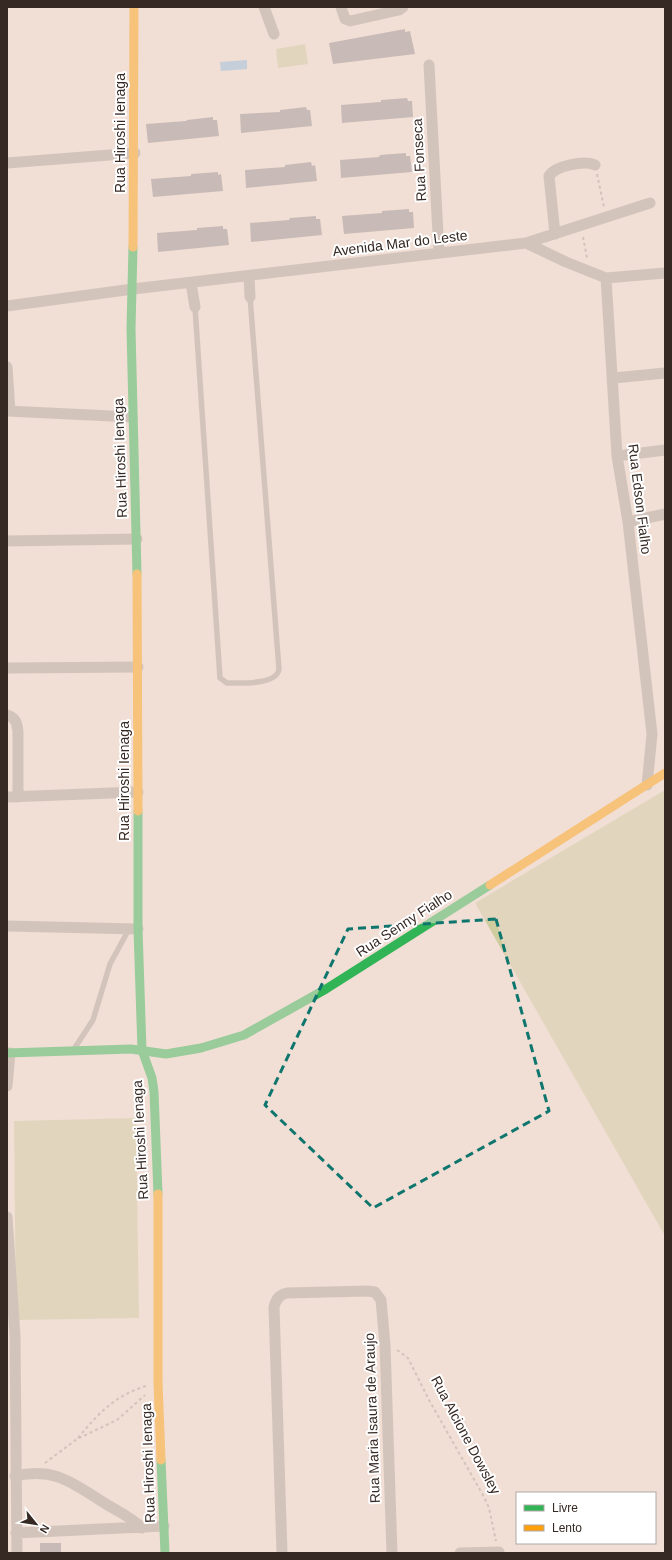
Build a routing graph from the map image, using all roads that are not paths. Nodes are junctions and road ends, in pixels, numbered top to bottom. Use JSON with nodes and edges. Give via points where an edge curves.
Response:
{"nodes":[{"id":1,"x":134,"y":7,"type":"edge"},
{"id":2,"x":264,"y":7,"type":"edge"},
{"id":3,"x":341,"y":7,"type":"edge"},
{"id":4,"x":403,"y":7,"type":"edge"},
{"id":5,"x":274,"y":34,"type":"dead end"},
{"id":6,"x":429,"y":65,"type":"dead end"},
{"id":7,"x":135,"y":153,"type":"junction"},
{"id":8,"x":7,"y":163,"type":"edge"},
{"id":9,"x":595,"y":165,"type":"road end"},
{"id":10,"x":650,"y":203,"type":"dead end"},
{"id":11,"x":555,"y":234,"type":"junction"},
{"id":12,"x":526,"y":243,"type":"junction"},
{"id":13,"x":439,"y":254,"type":"junction"},
{"id":14,"x":665,"y":273,"type":"edge"},
{"id":15,"x":249,"y":276,"type":"junction"},
{"id":16,"x":606,"y":278,"type":"junction"},
{"id":17,"x":191,"y":283,"type":"junction"},
{"id":18,"x":133,"y":289,"type":"junction"},
{"id":19,"x":250,"y":297,"type":"joint"},
{"id":20,"x":7,"y":306,"type":"edge"},
{"id":21,"x":194,"y":307,"type":"joint"},
{"id":22,"x":7,"y":367,"type":"edge"},
{"id":23,"x":665,"y":373,"type":"edge"},
{"id":24,"x":614,"y":378,"type":"junction"},
{"id":25,"x":8,"y":411,"type":"edge"},
{"id":26,"x":132,"y":417,"type":"junction"},
{"id":27,"x":665,"y":450,"type":"edge"},
{"id":28,"x":617,"y":456,"type":"junction"},
{"id":29,"x":665,"y":514,"type":"edge"},
{"id":30,"x":628,"y":522,"type":"junction"},
{"id":31,"x":137,"y":539,"type":"junction"},
{"id":32,"x":7,"y":541,"type":"edge"},
{"id":33,"x":138,"y":666,"type":"junction"},
{"id":34,"x":7,"y":668,"type":"edge"},
{"id":35,"x":7,"y":715,"type":"edge"},
{"id":36,"x":665,"y":773,"type":"edge"},
{"id":37,"x":647,"y":785,"type":"junction"},
{"id":38,"x":138,"y":792,"type":"junction"},
{"id":39,"x":12,"y":797,"type":"edge"},
{"id":40,"x":7,"y":926,"type":"edge"},
{"id":41,"x":134,"y":929,"type":"junction"},
{"id":42,"x":142,"y":1050,"type":"junction"},
{"id":43,"x":73,"y":1051,"type":"junction"},
{"id":44,"x":8,"y":1053,"type":"edge"},
{"id":45,"x":7,"y":1086,"type":"edge"},
{"id":46,"x":7,"y":1217,"type":"edge"},
{"id":47,"x":11,"y":1336,"type":"edge"},
{"id":48,"x":15,"y":1476,"type":"junction"},
{"id":49,"x":11,"y":1493,"type":"edge"},
{"id":50,"x":164,"y":1526,"type":"junction"},
{"id":51,"x":142,"y":1528,"type":"junction"},
{"id":52,"x":16,"y":1533,"type":"junction"},
{"id":53,"x":499,"y":1552,"type":"edge"},
{"id":54,"x":17,"y":1553,"type":"edge"},
{"id":55,"x":165,"y":1553,"type":"edge"},
{"id":56,"x":282,"y":1553,"type":"edge"},
{"id":57,"x":392,"y":1553,"type":"edge"},
{"id":58,"x":460,"y":1553,"type":"edge"}],
"edges":[{"from":1,"to":7,"type":"street","name":"Rua Hiroshi Ienaga"},
{"from":2,"to":5,"type":"street"},
{"from":3,"to":4,"type":"street","via":[[345,18],[350,21]]},
{"from":6,"to":13,"type":"street","name":"Rua Fonseca"},
{"from":7,"to":8,"type":"street"},
{"from":7,"to":18,"type":"street","name":"Rua Hiroshi Ienaga"},
{"from":9,"to":11,"type":"street","via":[[584,162],[553,171],[549,176]]},
{"from":10,"to":11,"type":"street","name":"Avenida Mar do Leste"},
{"from":11,"to":12,"type":"street","name":"Avenida Mar do Leste"},
{"from":12,"to":13,"type":"street","name":"Avenida Mar do Leste"},
{"from":12,"to":16,"type":"street"},
{"from":13,"to":15,"type":"street","name":"Avenida Mar do Leste"},
{"from":14,"to":16,"type":"street"},
{"from":15,"to":17,"type":"street","name":"Avenida Mar do Leste"},
{"from":15,"to":19,"type":"street"},
{"from":16,"to":24,"type":"street","name":"Rua Edson Fialho"},
{"from":17,"to":18,"type":"street","name":"Avenida Mar do Leste"},
{"from":17,"to":21,"type":"street"},
{"from":18,"to":20,"type":"street","name":"Avenida Mar do Leste"},
{"from":18,"to":26,"type":"street","name":"Rua Hiroshi Ienaga"},
{"from":19,"to":21,"type":"lane","via":[[280,669],[276,677],[267,681],[227,684],[220,678]]},
{"from":22,"to":25,"type":"street"},
{"from":23,"to":24,"type":"street"},
{"from":24,"to":28,"type":"street","name":"Rua Edson Fialho"},
{"from":25,"to":26,"type":"street"},
{"from":26,"to":31,"type":"street","name":"Rua Hiroshi Ienaga"},
{"from":27,"to":28,"type":"street"},
{"from":28,"to":30,"type":"street","name":"Rua Edson Fialho"},
{"from":29,"to":30,"type":"street"},
{"from":30,"to":37,"type":"street","name":"Rua Edson Fialho","via":[[652,734]]},
{"from":31,"to":32,"type":"street"},
{"from":31,"to":33,"type":"street","name":"Rua Hiroshi Ienaga"},
{"from":33,"to":34,"type":"street"},
{"from":33,"to":38,"type":"street","name":"Rua Hiroshi Ienaga"},
{"from":35,"to":39,"type":"street","via":[[16,722],[18,732]]},
{"from":36,"to":37,"type":"street","name":"Rua Senny Fialho"},
{"from":37,"to":42,"type":"street","name":"Rua Senny Fialho","via":[[326,989],[264,1025],[223,1042],[178,1053],[155,1054]]},
{"from":38,"to":39,"type":"street"},
{"from":38,"to":41,"type":"street","name":"Rua Hiroshi Ienaga"},
{"from":40,"to":41,"type":"street"},
{"from":41,"to":42,"type":"street","name":"Rua Hiroshi Ienaga"},
{"from":41,"to":43,"type":"lane","via":[[110,964],[93,1020]]},
{"from":42,"to":43,"type":"street","name":"Rua Senny Fialho"},
{"from":42,"to":50,"type":"street","name":"Rua Hiroshi Ienaga","via":[[154,1092],[159,1215],[158,1382]]},
{"from":43,"to":44,"type":"street","name":"Rua Senny Fialho"},
{"from":44,"to":45,"type":"street"},
{"from":46,"to":47,"type":"street"},
{"from":47,"to":48,"type":"street"},
{"from":48,"to":49,"type":"street"},
{"from":48,"to":51,"type":"street","via":[[33,1472],[52,1475],[79,1486],[131,1518]]},
{"from":49,"to":52,"type":"street"},
{"from":50,"to":51,"type":"street"},
{"from":50,"to":55,"type":"street","name":"Rua Hiroshi Ienaga"},
{"from":51,"to":52,"type":"street"},
{"from":52,"to":54,"type":"street"},
{"from":53,"to":58,"type":"street"},
{"from":56,"to":57,"type":"street","name":"Rua Maria Isaura de Araujo","via":[[274,1307],[276,1300],[281,1294],[286,1293],[367,1291],[375,1292],[381,1300],[385,1345]]}]}
